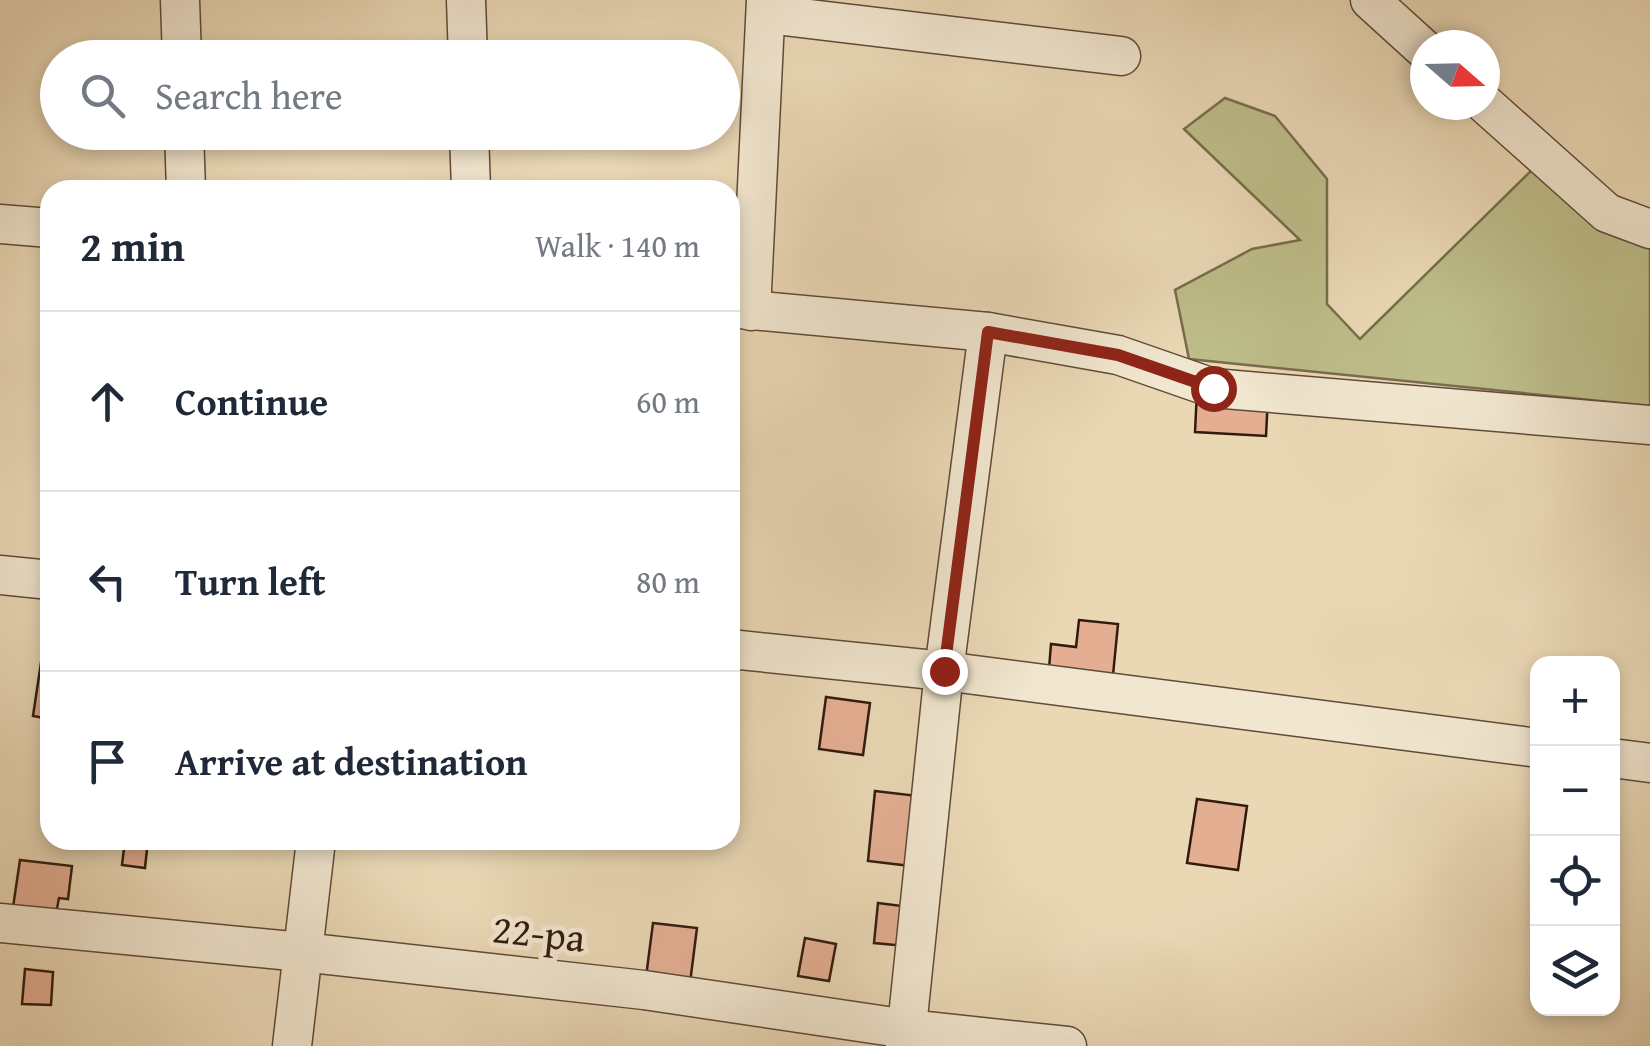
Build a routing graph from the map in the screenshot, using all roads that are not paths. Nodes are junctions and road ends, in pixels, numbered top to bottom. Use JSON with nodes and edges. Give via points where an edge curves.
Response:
{"nodes":[{"id":1,"x":180,"y":0,"type":"edge"},
{"id":2,"x":466,"y":0,"type":"edge"},
{"id":3,"x":1370,"y":0,"type":"edge"},
{"id":4,"x":766,"y":7,"type":"edge"},
{"id":5,"x":1410,"y":36,"type":"edge"},
{"id":6,"x":181,"y":40,"type":"edge"},
{"id":7,"x":467,"y":40,"type":"edge"},
{"id":8,"x":1121,"y":56,"type":"dead end"},
{"id":9,"x":1500,"y":118,"type":"edge"},
{"id":10,"x":185,"y":150,"type":"edge"},
{"id":11,"x":470,"y":150,"type":"edge"},
{"id":12,"x":186,"y":180,"type":"edge"},
{"id":13,"x":471,"y":180,"type":"edge"},
{"id":14,"x":0,"y":224,"type":"edge"},
{"id":15,"x":40,"y":227,"type":"edge"},
{"id":16,"x":1650,"y":229,"type":"edge"},
{"id":17,"x":741,"y":309,"type":"edge"},
{"id":18,"x":988,"y":332,"type":"junction"},
{"id":19,"x":1650,"y":425,"type":"edge"},
{"id":20,"x":0,"y":575,"type":"edge"},
{"id":21,"x":40,"y":579,"type":"edge"},
{"id":22,"x":740,"y":649,"type":"edge"},
{"id":23,"x":944,"y":671,"type":"junction"},
{"id":24,"x":1530,"y":747,"type":"edge"},
{"id":25,"x":1620,"y":759,"type":"edge"},
{"id":26,"x":1650,"y":763,"type":"edge"},
{"id":27,"x":315,"y":850,"type":"edge"},
{"id":28,"x":0,"y":923,"type":"edge"},
{"id":29,"x":302,"y":952,"type":"junction"},
{"id":30,"x":906,"y":1037,"type":"edge"},
{"id":31,"x":292,"y":1046,"type":"edge"},
{"id":32,"x":1067,"y":1046,"type":"edge"}],
"edges":[{"from":1,"to":6,"type":"street"},
{"from":2,"to":7,"type":"street"},
{"from":3,"to":5,"type":"street"},
{"from":4,"to":8,"type":"street"},
{"from":4,"to":17,"type":"street"},
{"from":9,"to":16,"type":"street","via":[[1606,213]]},
{"from":10,"to":12,"type":"street"},
{"from":11,"to":13,"type":"street"},
{"from":14,"to":15,"type":"street"},
{"from":17,"to":18,"type":"street"},
{"from":18,"to":19,"type":"street","via":[[1118,355],[1213,388]]},
{"from":18,"to":23,"type":"street"},
{"from":20,"to":21,"type":"street"},
{"from":22,"to":23,"type":"street"},
{"from":23,"to":24,"type":"street"},
{"from":23,"to":30,"type":"street"},
{"from":25,"to":26,"type":"street"},
{"from":27,"to":29,"type":"street"},
{"from":28,"to":29,"type":"street","name":"22-ра"},
{"from":29,"to":30,"type":"street","name":"22-ра","via":[[644,990]]},
{"from":29,"to":31,"type":"street"},
{"from":30,"to":32,"type":"street","name":"22-ра"}]}
